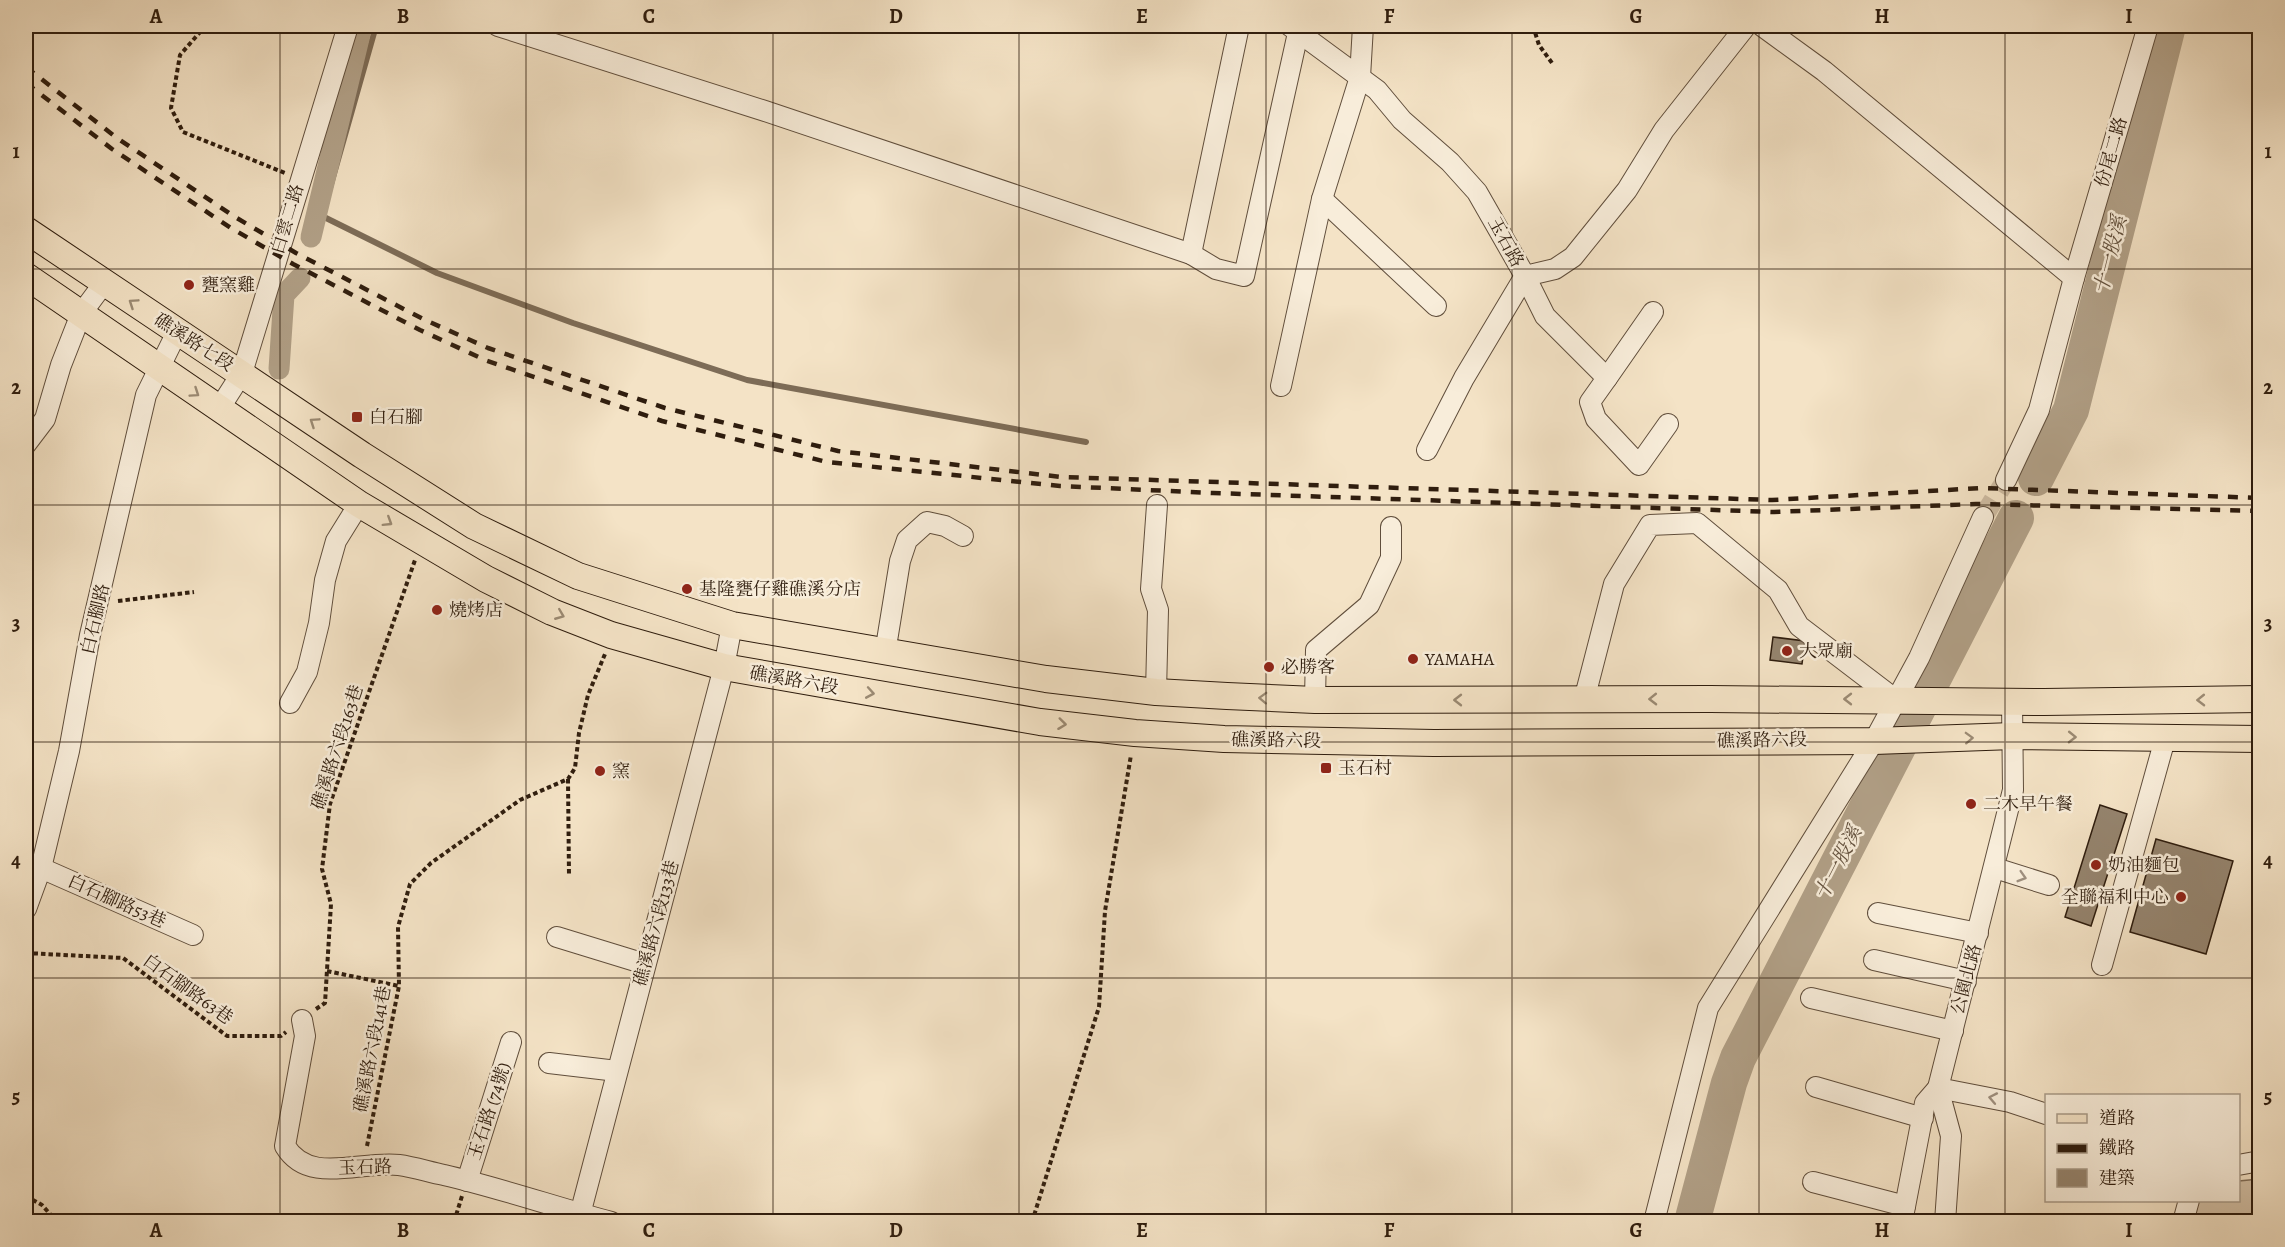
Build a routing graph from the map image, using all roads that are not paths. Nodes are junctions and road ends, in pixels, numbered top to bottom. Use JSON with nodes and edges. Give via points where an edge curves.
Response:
{"nodes":[{"id":1,"x":348,"y":26,"type":"edge"},
{"id":2,"x":498,"y":26,"type":"edge"},
{"id":3,"x":1239,"y":26,"type":"edge"},
{"id":4,"x":1363,"y":26,"type":"edge"},
{"id":5,"x":1746,"y":26,"type":"edge"},
{"id":6,"x":1762,"y":26,"type":"edge"},
{"id":7,"x":2148,"y":26,"type":"edge"},
{"id":8,"x":1294,"y":29,"type":"edge"},
{"id":9,"x":1360,"y":77,"type":"junction"},
{"id":10,"x":1322,"y":199,"type":"junction"},
{"id":11,"x":26,"y":230,"type":"edge"},
{"id":12,"x":1191,"y":254,"type":"junction"},
{"id":13,"x":26,"y":276,"type":"edge"},
{"id":14,"x":1525,"y":276,"type":"junction"},
{"id":15,"x":2074,"y":278,"type":"junction"},
{"id":16,"x":104,"y":283,"type":"junction"},
{"id":17,"x":1436,"y":306,"type":"dead end"},
{"id":18,"x":1653,"y":312,"type":"dead end"},
{"id":19,"x":81,"y":314,"type":"junction"},
{"id":20,"x":177,"y":332,"type":"junction"},
{"id":21,"x":157,"y":367,"type":"junction"},
{"id":22,"x":242,"y":373,"type":"junction"},
{"id":23,"x":1607,"y":378,"type":"junction"},
{"id":24,"x":1281,"y":386,"type":"dead end"},
{"id":25,"x":219,"y":408,"type":"junction"},
{"id":26,"x":1668,"y":424,"type":"dead end"},
{"id":27,"x":26,"y":444,"type":"edge"},
{"id":28,"x":1427,"y":450,"type":"dead end"},
{"id":29,"x":2006,"y":480,"type":"tunnel mouth"},
{"id":30,"x":349,"y":496,"type":"junction"},
{"id":31,"x":1157,"y":505,"type":"dead end"},
{"id":32,"x":1983,"y":517,"type":"tunnel mouth"},
{"id":33,"x":1391,"y":527,"type":"dead end"},
{"id":34,"x":963,"y":536,"type":"dead end"},
{"id":35,"x":732,"y":625,"type":"junction"},
{"id":36,"x":885,"y":653,"type":"junction"},
{"id":37,"x":724,"y":667,"type":"junction"},
{"id":38,"x":1156,"y":692,"type":"junction"},
{"id":39,"x":2259,"y":699,"type":"edge"},
{"id":40,"x":1315,"y":700,"type":"junction"},
{"id":41,"x":1584,"y":700,"type":"junction"},
{"id":42,"x":1901,"y":700,"type":"junction"},
{"id":43,"x":2012,"y":701,"type":"junction"},
{"id":44,"x":290,"y":703,"type":"dead end"},
{"id":45,"x":2013,"y":736,"type":"junction"},
{"id":46,"x":2165,"y":739,"type":"junction"},
{"id":47,"x":2259,"y":740,"type":"edge"},
{"id":48,"x":1879,"y":741,"type":"junction"},
{"id":49,"x":41,"y":868,"type":"junction"},
{"id":50,"x":1995,"y":868,"type":"junction"},
{"id":51,"x":2049,"y":885,"type":"dead end"},
{"id":52,"x":26,"y":909,"type":"edge"},
{"id":53,"x":1878,"y":913,"type":"dead end"},
{"id":54,"x":1978,"y":933,"type":"junction"},
{"id":55,"x":193,"y":935,"type":"dead end"},
{"id":56,"x":557,"y":937,"type":"dead end"},
{"id":57,"x":1874,"y":960,"type":"dead end"},
{"id":58,"x":645,"y":964,"type":"junction"},
{"id":59,"x":2102,"y":964,"type":"dead end"},
{"id":60,"x":1966,"y":981,"type":"junction"},
{"id":61,"x":1811,"y":998,"type":"dead end"},
{"id":62,"x":302,"y":1020,"type":"road end"},
{"id":63,"x":1953,"y":1031,"type":"junction"},
{"id":64,"x":511,"y":1042,"type":"dead end"},
{"id":65,"x":549,"y":1064,"type":"dead end"},
{"id":66,"x":617,"y":1071,"type":"junction"},
{"id":67,"x":1816,"y":1087,"type":"dead end"},
{"id":68,"x":1938,"y":1088,"type":"junction"},
{"id":69,"x":2045,"y":1114,"type":"edge"},
{"id":70,"x":1923,"y":1118,"type":"junction"},
{"id":71,"x":467,"y":1181,"type":"junction"},
{"id":72,"x":1813,"y":1182,"type":"dead end"},
{"id":73,"x":2188,"y":1202,"type":"edge"},
{"id":74,"x":1904,"y":1214,"type":"edge"},
{"id":75,"x":578,"y":1218,"type":"edge"},
{"id":76,"x":611,"y":1221,"type":"edge"},
{"id":77,"x":1654,"y":1221,"type":"edge"},
{"id":78,"x":1945,"y":1221,"type":"edge"},
{"id":79,"x":2183,"y":1221,"type":"edge"}],
"edges":[{"from":1,"to":22,"type":"street","name":"白雲二路"},
{"from":2,"to":12,"type":"street"},
{"from":3,"to":12,"type":"street"},
{"from":4,"to":9,"type":"street"},
{"from":5,"to":14,"type":"street","name":"玉石路","via":[[1664,130],[1627,189],[1573,257],[1555,269]]},
{"from":6,"to":15,"type":"street","via":[[1824,71]]},
{"from":7,"to":15,"type":"street","name":"份尾二路"},
{"from":8,"to":9,"type":"street","name":"玉石路"},
{"from":8,"to":12,"type":"street","via":[[1244,276],[1216,269]]},
{"from":9,"to":10,"type":"street"},
{"from":9,"to":14,"type":"street","name":"玉石路","via":[[1477,192]]},
{"from":10,"to":17,"type":"street"},
{"from":10,"to":24,"type":"street"},
{"from":11,"to":16,"type":"main road","name":"礁溪路七段"},
{"from":13,"to":19,"type":"main road"},
{"from":14,"to":23,"type":"street","via":[[1545,316]]},
{"from":14,"to":28,"type":"street","via":[[1464,378]]},
{"from":15,"to":29,"type":"street","name":"份尾二路","via":[[2039,410]]},
{"from":16,"to":19,"type":"street"},
{"from":20,"to":16,"type":"main road","name":"礁溪路七段","one_way":true},
{"from":18,"to":23,"type":"street"},
{"from":19,"to":21,"type":"main road"},
{"from":19,"to":27,"type":"street","via":[[45,419]]},
{"from":20,"to":21,"type":"street","name":"白石腳路"},
{"from":20,"to":22,"type":"main road","name":"礁溪路七段"},
{"from":21,"to":25,"type":"main road","one_way":true},
{"from":21,"to":49,"type":"street","name":"白石腳路","via":[[146,395],[90,635],[69,751]]},
{"from":22,"to":25,"type":"street","name":"白雲二路"},
{"from":35,"to":22,"type":"main road","name":"礁溪路七段","one_way":true,"via":[[578,576],[474,526]]},
{"from":23,"to":26,"type":"street","via":[[1590,402],[1596,419],[1639,465]]},
{"from":25,"to":30,"type":"main road"},
{"from":30,"to":37,"type":"main road","name":"礁溪路六段","one_way":true,"via":[[421,543],[552,612],[611,635]]},
{"from":30,"to":44,"type":"street","via":[[325,580],[307,672]]},
{"from":31,"to":38,"type":"street","via":[[1151,588],[1158,610]]},
{"from":32,"to":42,"type":"street"},
{"from":33,"to":40,"type":"street","via":[[1391,558],[1369,605],[1316,650]]},
{"from":34,"to":36,"type":"street","via":[[927,522],[907,540]]},
{"from":35,"to":36,"type":"main road"},
{"from":35,"to":37,"type":"street","name":"礁溪路六段133巷"},
{"from":36,"to":38,"type":"main road"},
{"from":37,"to":48,"type":"main road","name":"礁溪路六段","one_way":true,"via":[[1029,720],[1224,739],[1434,743]]},
{"from":37,"to":58,"type":"street","name":"礁溪路六段133巷"},
{"from":40,"to":38,"type":"main road","one_way":true},
{"from":39,"to":43,"type":"main road","one_way":true},
{"from":41,"to":40,"type":"main road","one_way":true},
{"from":42,"to":41,"type":"main road","one_way":true},
{"from":41,"to":42,"type":"street","via":[[1614,584],[1650,525],[1697,523],[1778,590],[1798,626]]},
{"from":42,"to":43,"type":"main road"},
{"from":42,"to":48,"type":"street"},
{"from":43,"to":45,"type":"street","name":"公園北路"},
{"from":45,"to":46,"type":"main road","name":"礁溪路六段","one_way":true},
{"from":48,"to":45,"type":"main road","name":"礁溪路六段","one_way":true},
{"from":45,"to":50,"type":"street","name":"公園北路","via":[[2013,790]]},
{"from":46,"to":47,"type":"main road","name":"礁溪路六段"},
{"from":46,"to":59,"type":"street"},
{"from":48,"to":77,"type":"street","via":[[1708,1008]]},
{"from":49,"to":52,"type":"street","name":"白石腳路"},
{"from":49,"to":55,"type":"street","name":"白石腳路53巷"},
{"from":50,"to":51,"type":"street","one_way":true},
{"from":50,"to":54,"type":"street","name":"公園北路"},
{"from":53,"to":54,"type":"street"},
{"from":54,"to":60,"type":"street","name":"公園北路"},
{"from":56,"to":58,"type":"street"},
{"from":57,"to":60,"type":"street"},
{"from":58,"to":66,"type":"street","name":"礁溪路六段133巷"},
{"from":60,"to":63,"type":"street","name":"公園北路"},
{"from":61,"to":63,"type":"street"},
{"from":62,"to":71,"type":"street","name":"玉石路","via":[[305,1036],[285,1146],[292,1159],[309,1167],[398,1165]]},
{"from":63,"to":68,"type":"street","name":"公園北路"},
{"from":64,"to":71,"type":"street","name":"玉石路 (74號)"},
{"from":65,"to":66,"type":"street"},
{"from":66,"to":75,"type":"street","name":"礁溪路六段133巷"},
{"from":67,"to":70,"type":"street"},
{"from":69,"to":68,"type":"street","one_way":true,"via":[[2010,1102]]},
{"from":68,"to":70,"type":"street","via":[[1925,1103]]},
{"from":68,"to":78,"type":"street","name":"公園北路","via":[[1951,1136]]},
{"from":70,"to":74,"type":"street"},
{"from":71,"to":75,"type":"street","name":"玉石路"},
{"from":72,"to":74,"type":"street"},
{"from":73,"to":79,"type":"street"},
{"from":75,"to":76,"type":"street","name":"玉石路"}]}
